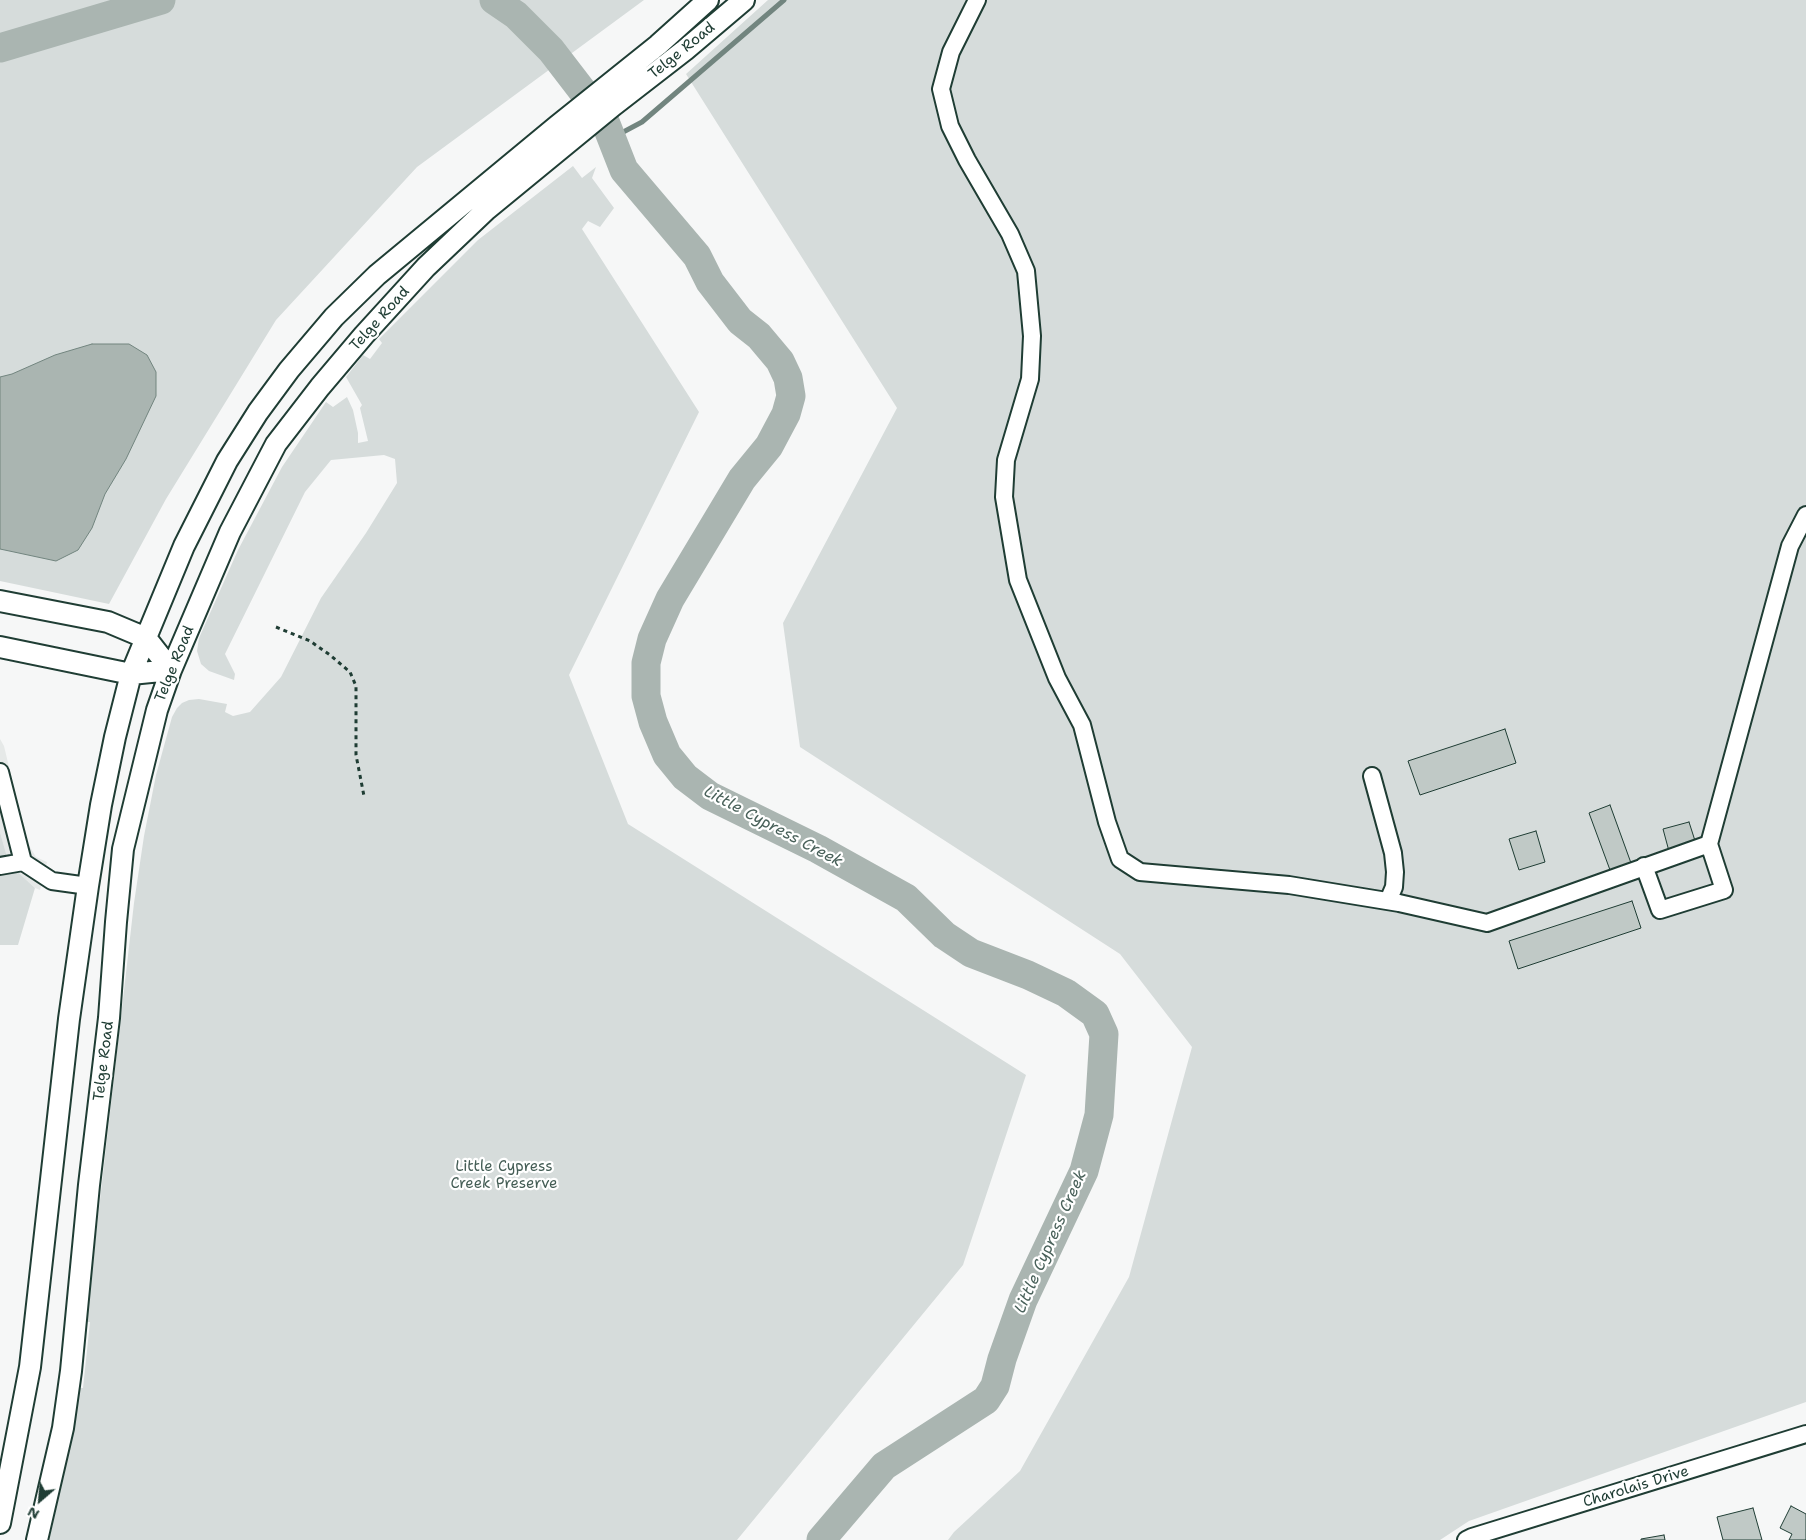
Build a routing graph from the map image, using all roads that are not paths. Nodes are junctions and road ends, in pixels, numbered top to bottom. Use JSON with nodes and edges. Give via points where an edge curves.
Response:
{"nodes":[{"id":1,"x":708,"y":0,"type":"edge"},
{"id":2,"x":744,"y":0,"type":"edge"},
{"id":3,"x":977,"y":0,"type":"edge"},
{"id":4,"x":1806,"y":514,"type":"edge"},
{"id":5,"x":0,"y":601,"type":"edge"},
{"id":6,"x":146,"y":638,"type":"junction"},
{"id":7,"x":0,"y":647,"type":"edge"},
{"id":8,"x":171,"y":670,"type":"junction"},
{"id":9,"x":131,"y":674,"type":"junction"},
{"id":10,"x":0,"y":773,"type":"edge"},
{"id":11,"x":1372,"y":776,"type":"dead end"},
{"id":12,"x":3,"y":796,"type":"edge"},
{"id":13,"x":7,"y":826,"type":"edge"},
{"id":14,"x":1709,"y":844,"type":"junction"},
{"id":15,"x":23,"y":862,"type":"junction"},
{"id":16,"x":0,"y":866,"type":"edge"},
{"id":17,"x":1644,"y":866,"type":"junction"},
{"id":18,"x":88,"y":886,"type":"junction"},
{"id":19,"x":1388,"y":901,"type":"junction"},
{"id":20,"x":1806,"y":1434,"type":"edge"},
{"id":21,"x":0,"y":1523,"type":"edge"},
{"id":22,"x":37,"y":1540,"type":"edge"},
{"id":23,"x":1466,"y":1540,"type":"edge"}],
"edges":[{"from":1,"to":6,"type":"main road","name":"Telge Road","via":[[658,45],[377,275],[334,317],[258,412],[228,461],[184,546]]},
{"from":2,"to":8,"type":"main road","name":"Telge Road","via":[[486,210],[426,267],[364,335],[276,444],[230,532]]},
{"from":3,"to":19,"type":"street","via":[[951,52],[942,89],[950,126],[1010,234],[1026,270],[1032,336],[1030,379],[1006,460],[1004,497],[1018,580],[1057,678],[1082,725],[1109,830],[1120,859],[1140,872],[1289,885]]},
{"from":4,"to":14,"type":"street","via":[[1790,546]]},
{"from":5,"to":6,"type":"main road","via":[[108,622]]},
{"from":6,"to":8,"type":"main road"},
{"from":6,"to":9,"type":"main road","name":"Telge Road"},
{"from":7,"to":9,"type":"main road"},
{"from":8,"to":9,"type":"main road"},
{"from":8,"to":22,"type":"main road","name":"Telge Road","via":[[157,710],[123,849],[109,1018],[71,1371],[63,1428]]},
{"from":9,"to":18,"type":"main road","name":"Telge Road","via":[[113,746]]},
{"from":10,"to":12,"type":"street"},
{"from":11,"to":19,"type":"street","via":[[1393,854],[1394,887]]},
{"from":12,"to":13,"type":"street"},
{"from":13,"to":15,"type":"street"},
{"from":14,"to":17,"type":"street"},
{"from":14,"to":17,"type":"street","via":[[1724,890],[1660,910]]},
{"from":15,"to":16,"type":"street"},
{"from":15,"to":18,"type":"street","via":[[52,881]]},
{"from":17,"to":19,"type":"street","via":[[1487,923]]},
{"from":18,"to":21,"type":"main road","name":"Telge Road","via":[[69,1019],[30,1367]]},
{"from":20,"to":23,"type":"street","name":"Charolais Drive"}]}
